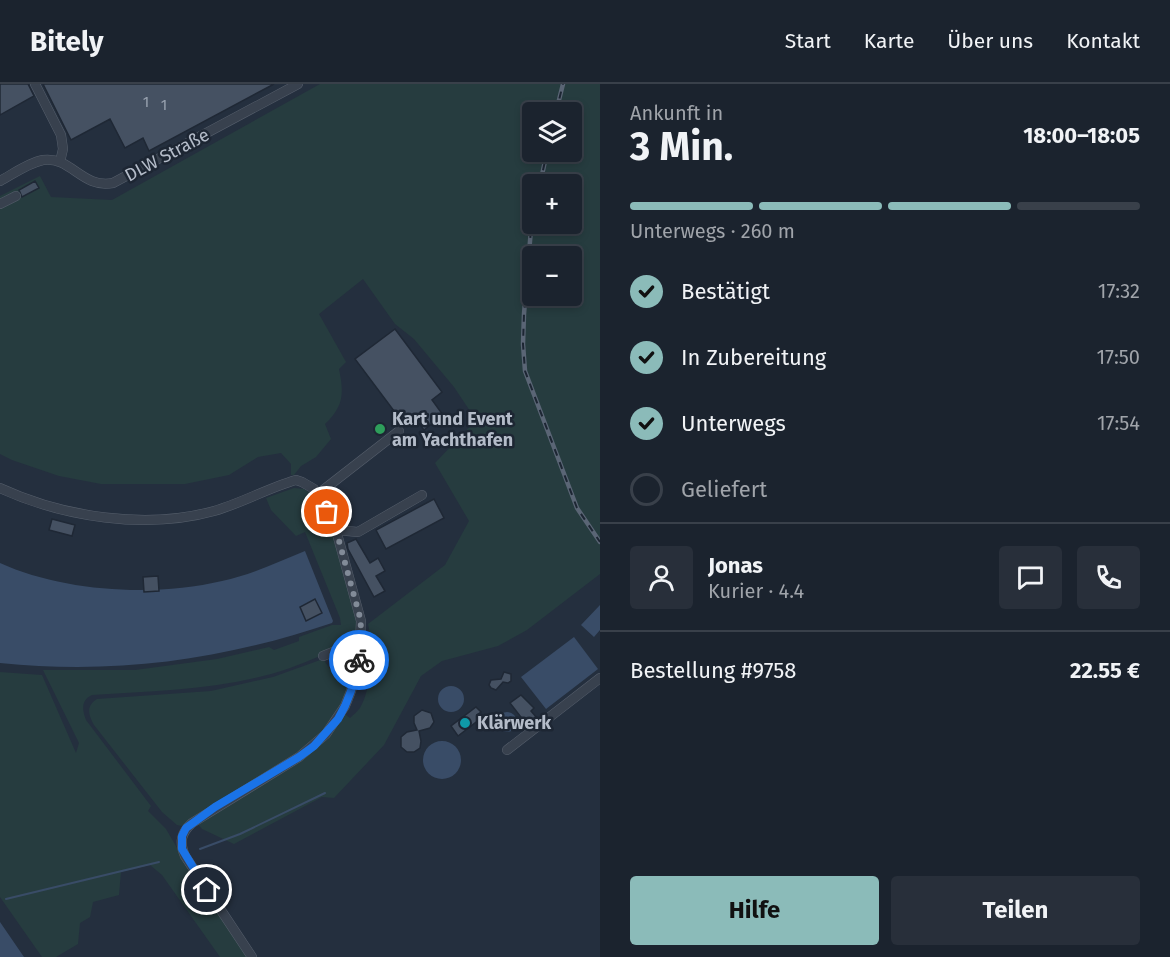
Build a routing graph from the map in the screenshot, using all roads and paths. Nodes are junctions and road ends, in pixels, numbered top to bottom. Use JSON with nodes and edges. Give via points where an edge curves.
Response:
{"nodes":[{"id":1,"x":35,"y":84,"type":"edge"},
{"id":2,"x":298,"y":84,"type":"edge"},
{"id":3,"x":60,"y":162,"type":"junction"},
{"id":4,"x":0,"y":181,"type":"edge"},
{"id":5,"x":16,"y":196,"type":"dead end"},
{"id":6,"x":0,"y":204,"type":"edge"},
{"id":7,"x":399,"y":431,"type":"dead end"},
{"id":8,"x":0,"y":488,"type":"edge"},
{"id":9,"x":318,"y":494,"type":"junction"},
{"id":10,"x":422,"y":495,"type":"dead end"},
{"id":11,"x":336,"y":530,"type":"junction"},
{"id":12,"x":361,"y":641,"type":"junction"},
{"id":13,"x":323,"y":656,"type":"dead end"},
{"id":14,"x":600,"y":678,"type":"edge"},
{"id":15,"x":507,"y":750,"type":"dead end"},
{"id":16,"x":252,"y":957,"type":"edge"}],
"edges":[{"from":1,"to":3,"type":"lane","via":[[61,135]]},
{"from":2,"to":3,"type":"lane","name":"DLW Straße","via":[[113,183],[92,183]]},
{"from":3,"to":4,"type":"lane","via":[[38,162]]},
{"from":5,"to":6,"type":"lane"},
{"from":7,"to":9,"type":"lane"},
{"from":8,"to":9,"type":"lane","via":[[69,512],[143,519],[214,511],[296,480]]},
{"from":9,"to":11,"type":"lane"},
{"from":10,"to":11,"type":"lane","via":[[358,531]]},
{"from":11,"to":12,"type":"lane","via":[[361,621]]},
{"from":12,"to":13,"type":"lane"},
{"from":12,"to":16,"type":"lane","via":[[351,691],[326,734],[299,757],[192,823],[182,836],[185,856]]},
{"from":14,"to":15,"type":"lane"}]}
